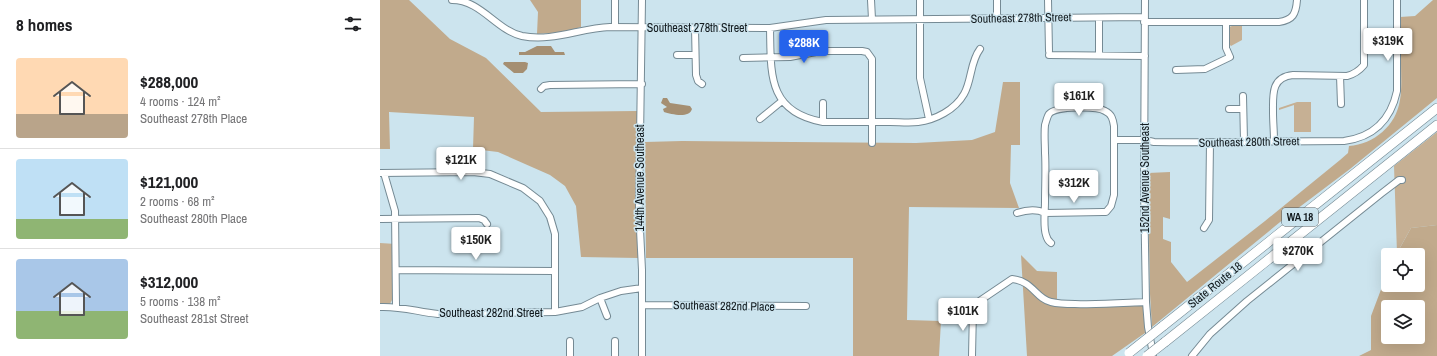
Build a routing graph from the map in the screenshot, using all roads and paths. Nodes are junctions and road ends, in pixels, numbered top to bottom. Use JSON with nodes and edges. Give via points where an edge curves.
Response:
{"nodes":[{"id":1,"x":452,"y":0,"type":"edge"},
{"id":2,"x":615,"y":0,"type":"edge"},
{"id":3,"x":642,"y":0,"type":"edge"},
{"id":4,"x":871,"y":0,"type":"edge"},
{"id":5,"x":920,"y":0,"type":"edge"},
{"id":6,"x":997,"y":0,"type":"edge"},
{"id":7,"x":1048,"y":0,"type":"edge"},
{"id":8,"x":1145,"y":0,"type":"edge"},
{"id":9,"x":1297,"y":0,"type":"edge"},
{"id":10,"x":1364,"y":0,"type":"edge"},
{"id":11,"x":1397,"y":0,"type":"edge"},
{"id":12,"x":1048,"y":18,"type":"junction"},
{"id":13,"x":1099,"y":18,"type":"junction"},
{"id":14,"x":872,"y":19,"type":"junction"},
{"id":15,"x":919,"y":19,"type":"junction"},
{"id":16,"x":997,"y":19,"type":"junction"},
{"id":17,"x":1145,"y":20,"type":"junction"},
{"id":18,"x":1226,"y":23,"type":"junction"},
{"id":19,"x":615,"y":27,"type":"junction"},
{"id":20,"x":643,"y":27,"type":"junction"},
{"id":21,"x":695,"y":28,"type":"junction"},
{"id":22,"x":770,"y":28,"type":"junction"},
{"id":23,"x":980,"y":49,"type":"dead end"},
{"id":24,"x":1099,"y":52,"type":"dead end"},
{"id":25,"x":676,"y":55,"type":"dead end"},
{"id":26,"x":696,"y":55,"type":"junction"},
{"id":27,"x":1145,"y":56,"type":"junction"},
{"id":28,"x":743,"y":58,"type":"dead end"},
{"id":29,"x":770,"y":58,"type":"junction"},
{"id":30,"x":1176,"y":70,"type":"dead end"},
{"id":31,"x":1340,"y":76,"type":"junction"},
{"id":32,"x":642,"y":84,"type":"junction"},
{"id":33,"x":702,"y":84,"type":"dead end"},
{"id":34,"x":541,"y":89,"type":"dead end"},
{"id":35,"x":1243,"y":96,"type":"dead end"},
{"id":36,"x":782,"y":101,"type":"junction"},
{"id":37,"x":823,"y":103,"type":"dead end"},
{"id":38,"x":1341,"y":104,"type":"dead end"},
{"id":39,"x":1437,"y":108,"type":"edge"},
{"id":40,"x":1229,"y":109,"type":"dead end"},
{"id":41,"x":1244,"y":109,"type":"junction"},
{"id":42,"x":760,"y":119,"type":"dead end"},
{"id":43,"x":929,"y":119,"type":"junction"},
{"id":44,"x":823,"y":122,"type":"junction"},
{"id":45,"x":872,"y":122,"type":"junction"},
{"id":46,"x":1437,"y":125,"type":"edge"},
{"id":47,"x":1114,"y":140,"type":"junction"},
{"id":48,"x":1145,"y":140,"type":"junction"},
{"id":49,"x":1244,"y":141,"type":"junction"},
{"id":50,"x":1274,"y":141,"type":"junction"},
{"id":51,"x":872,"y":143,"type":"dead end"},
{"id":52,"x":1210,"y":143,"type":"junction"},
{"id":53,"x":382,"y":173,"type":"edge"},
{"id":54,"x":1402,"y":180,"type":"dead end"},
{"id":55,"x":1017,"y":213,"type":"dead end"},
{"id":56,"x":1045,"y":213,"type":"junction"},
{"id":57,"x":380,"y":219,"type":"edge"},
{"id":58,"x":396,"y":219,"type":"junction"},
{"id":59,"x":487,"y":224,"type":"dead end"},
{"id":60,"x":1204,"y":228,"type":"dead end"},
{"id":61,"x":1051,"y":243,"type":"dead end"},
{"id":62,"x":396,"y":270,"type":"junction"},
{"id":63,"x":554,"y":271,"type":"junction"},
{"id":64,"x":642,"y":288,"type":"junction"},
{"id":65,"x":600,"y":298,"type":"junction"},
{"id":66,"x":1146,"y":302,"type":"junction"},
{"id":67,"x":642,"y":305,"type":"junction"},
{"id":68,"x":396,"y":306,"type":"junction"},
{"id":69,"x":806,"y":306,"type":"dead end"},
{"id":70,"x":380,"y":307,"type":"edge"},
{"id":71,"x":555,"y":312,"type":"junction"},
{"id":72,"x":607,"y":316,"type":"dead end"},
{"id":73,"x":570,"y":341,"type":"dead end"},
{"id":74,"x":615,"y":341,"type":"dead end"},
{"id":75,"x":1127,"y":354,"type":"edge"},
{"id":76,"x":570,"y":356,"type":"edge"},
{"id":77,"x":615,"y":356,"type":"edge"},
{"id":78,"x":642,"y":356,"type":"edge"},
{"id":79,"x":972,"y":356,"type":"edge"},
{"id":80,"x":1147,"y":356,"type":"edge"},
{"id":81,"x":1154,"y":356,"type":"edge"},
{"id":82,"x":1192,"y":356,"type":"edge"}],
"edges":[{"from":1,"to":19,"type":"street","name":"Southeast 278th Street","via":[[476,7],[504,28],[522,36],[558,37],[595,28]]},
{"from":2,"to":19,"type":"street"},
{"from":3,"to":20,"type":"street","name":"144th Avenue Southeast"},
{"from":4,"to":14,"type":"street"},
{"from":5,"to":15,"type":"street"},
{"from":6,"to":16,"type":"street"},
{"from":7,"to":12,"type":"street"},
{"from":8,"to":17,"type":"street","name":"152nd Avenue Southeast"},
{"from":9,"to":18,"type":"street","name":"Southeast 278th Street","via":[[1295,12],[1287,21]]},
{"from":10,"to":31,"type":"street","via":[[1364,64],[1353,74]]},
{"from":11,"to":50,"type":"street","name":"Southeast 280th Street","via":[[1397,91],[1391,109],[1379,126],[1355,139],[1344,141]]},
{"from":12,"to":13,"type":"street","name":"Southeast 278th Street"},
{"from":12,"to":16,"type":"street","name":"Southeast 278th Street"},
{"from":12,"to":27,"type":"street","via":[[1049,53]]},
{"from":13,"to":17,"type":"street","name":"Southeast 278th Street"},
{"from":13,"to":24,"type":"street"},
{"from":14,"to":15,"type":"street","name":"Southeast 278th Street"},
{"from":14,"to":22,"type":"street","name":"Southeast 278th Street","via":[[813,21]]},
{"from":15,"to":16,"type":"street","name":"Southeast 278th Street"},
{"from":15,"to":43,"type":"street","via":[[920,78]]},
{"from":17,"to":18,"type":"street","name":"Southeast 278th Street"},
{"from":17,"to":27,"type":"street","name":"152nd Avenue Southeast"},
{"from":18,"to":30,"type":"street","via":[[1226,48],[1230,57],[1205,69]]},
{"from":19,"to":20,"type":"street","name":"Southeast 278th Street"},
{"from":20,"to":21,"type":"street","name":"Southeast 278th Street"},
{"from":20,"to":32,"type":"street","name":"144th Avenue Southeast"},
{"from":21,"to":22,"type":"street","name":"Southeast 278th Street"},
{"from":21,"to":26,"type":"street"},
{"from":22,"to":29,"type":"street"},
{"from":23,"to":43,"type":"street","via":[[972,62],[966,88],[957,104]]},
{"from":25,"to":26,"type":"street"},
{"from":26,"to":33,"type":"street","via":[[696,76]]},
{"from":27,"to":48,"type":"street","name":"152nd Avenue Southeast"},
{"from":28,"to":29,"type":"street"},
{"from":29,"to":36,"type":"street","via":[[774,84]]},
{"from":29,"to":45,"type":"street","via":[[821,51],[867,52],[872,59]]},
{"from":31,"to":38,"type":"street"},
{"from":31,"to":50,"type":"street","via":[[1293,75],[1280,80],[1273,93]]},
{"from":32,"to":34,"type":"street","via":[[550,85]]},
{"from":32,"to":64,"type":"street","name":"144th Avenue Southeast","via":[[639,209]]},
{"from":35,"to":41,"type":"street"},
{"from":36,"to":42,"type":"street"},
{"from":36,"to":44,"type":"street","via":[[795,112]]},
{"from":37,"to":44,"type":"street"},
{"from":39,"to":75,"type":"highway","name":"State Route 18","number":"WA 18","bridge":true},
{"from":40,"to":41,"type":"street"},
{"from":41,"to":49,"type":"street"},
{"from":43,"to":45,"type":"street","via":[[918,122]]},
{"from":44,"to":45,"type":"street"},
{"from":45,"to":51,"type":"street"},
{"from":46,"to":80,"type":"highway","name":"State Route 18","number":"WA 18","bridge":true},
{"from":47,"to":48,"type":"street","name":"Southeast 280th Street"},
{"from":47,"to":56,"type":"street","via":[[1114,195],[1109,209],[1106,212],[1095,213]]},
{"from":47,"to":56,"type":"street","via":[[1112,118],[1104,110],[1075,108],[1054,110],[1050,113],[1045,127]]},
{"from":48,"to":52,"type":"street","name":"Southeast 280th Street"},
{"from":48,"to":66,"type":"street","name":"152nd Avenue Southeast"},
{"from":49,"to":50,"type":"street","name":"Southeast 280th Street"},
{"from":49,"to":52,"type":"street","name":"Southeast 280th Street"},
{"from":52,"to":60,"type":"street","via":[[1210,220]]},
{"from":53,"to":58,"type":"street"},
{"from":53,"to":63,"type":"street","via":[[473,172],[490,174],[523,188],[540,200],[550,217],[555,234]]},
{"from":54,"to":82,"type":"street","via":[[1382,193],[1247,301],[1210,334]]},
{"from":55,"to":56,"type":"street","via":[[1041,210]]},
{"from":56,"to":61,"type":"street","via":[[1046,235]]},
{"from":57,"to":58,"type":"street"},
{"from":58,"to":59,"type":"street","via":[[479,218]]},
{"from":58,"to":62,"type":"street"},
{"from":62,"to":63,"type":"street"},
{"from":62,"to":68,"type":"street"},
{"from":63,"to":71,"type":"street"},
{"from":64,"to":65,"type":"street","name":"Southeast 282nd Street"},
{"from":64,"to":67,"type":"street","name":"144th Avenue Southeast"},
{"from":65,"to":71,"type":"street","name":"Southeast 282nd Street","via":[[582,307]]},
{"from":65,"to":72,"type":"street"},
{"from":66,"to":79,"type":"street","via":[[1060,304],[1049,302],[1029,285],[1012,279],[978,302],[973,309]]},
{"from":66,"to":81,"type":"street","name":"152nd Avenue Southeast"},
{"from":67,"to":69,"type":"street","name":"Southeast 282nd Place"},
{"from":67,"to":78,"type":"street","name":"144th Avenue Southeast"},
{"from":68,"to":70,"type":"street","name":"Southeast 282nd Street"},
{"from":68,"to":71,"type":"street","name":"Southeast 282nd Street","via":[[438,314]]},
{"from":73,"to":76,"type":"street"},
{"from":74,"to":77,"type":"street"}]}
